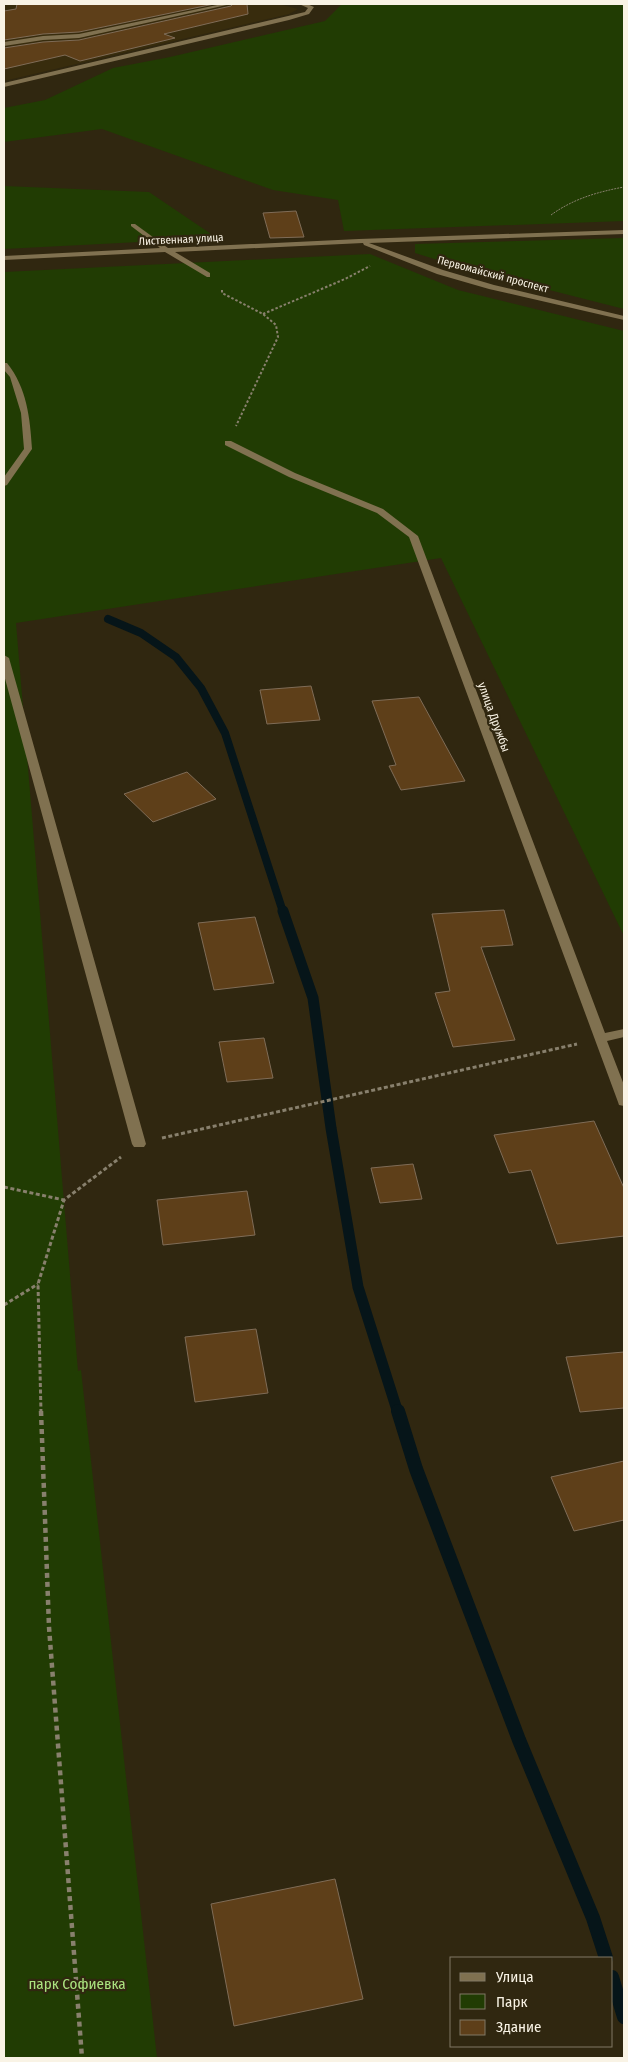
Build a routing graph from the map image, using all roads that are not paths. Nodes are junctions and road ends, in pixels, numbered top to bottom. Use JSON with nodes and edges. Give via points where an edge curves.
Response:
{"nodes":[{"id":1,"x":228,"y":4,"type":"edge"},
{"id":2,"x":302,"y":4,"type":"edge"},
{"id":3,"x":4,"y":44,"type":"edge"},
{"id":4,"x":4,"y":85,"type":"edge"},
{"id":5,"x":133,"y":225,"type":"dead end"},
{"id":6,"x":624,"y":232,"type":"edge"},
{"id":7,"x":359,"y":241,"type":"junction"},
{"id":8,"x":168,"y":251,"type":"junction"},
{"id":9,"x":4,"y":258,"type":"edge"},
{"id":10,"x":207,"y":275,"type":"road end"},
{"id":11,"x":624,"y":318,"type":"edge"},
{"id":12,"x":4,"y":365,"type":"edge"},
{"id":13,"x":228,"y":443,"type":"road end"},
{"id":14,"x":4,"y":483,"type":"edge"},
{"id":15,"x":4,"y":658,"type":"edge"},
{"id":16,"x":624,"y":1033,"type":"edge"},
{"id":17,"x":600,"y":1038,"type":"junction"},
{"id":18,"x":624,"y":1102,"type":"edge"},
{"id":19,"x":139,"y":1144,"type":"road end"}],
"edges":[{"from":1,"to":3,"type":"street","via":[[78,36]]},
{"from":2,"to":4,"type":"street","via":[[311,7],[307,13],[287,19]]},
{"from":5,"to":8,"type":"street"},
{"from":6,"to":7,"type":"street","name":"Лиственная улица"},
{"from":7,"to":8,"type":"street","name":"Лиственная улица"},
{"from":7,"to":11,"type":"street","name":"Первомайский проспект","via":[[440,272]]},
{"from":8,"to":9,"type":"street","name":"Лиственная улица"},
{"from":8,"to":10,"type":"street"},
{"from":12,"to":14,"type":"street","via":[[14,377],[25,413],[28,449]]},
{"from":13,"to":17,"type":"street","name":"улица Дружбы","via":[[292,475],[380,511],[413,536]]},
{"from":15,"to":19,"type":"street"},
{"from":16,"to":17,"type":"street"},
{"from":17,"to":18,"type":"street","name":"улица Дружбы"}]}
